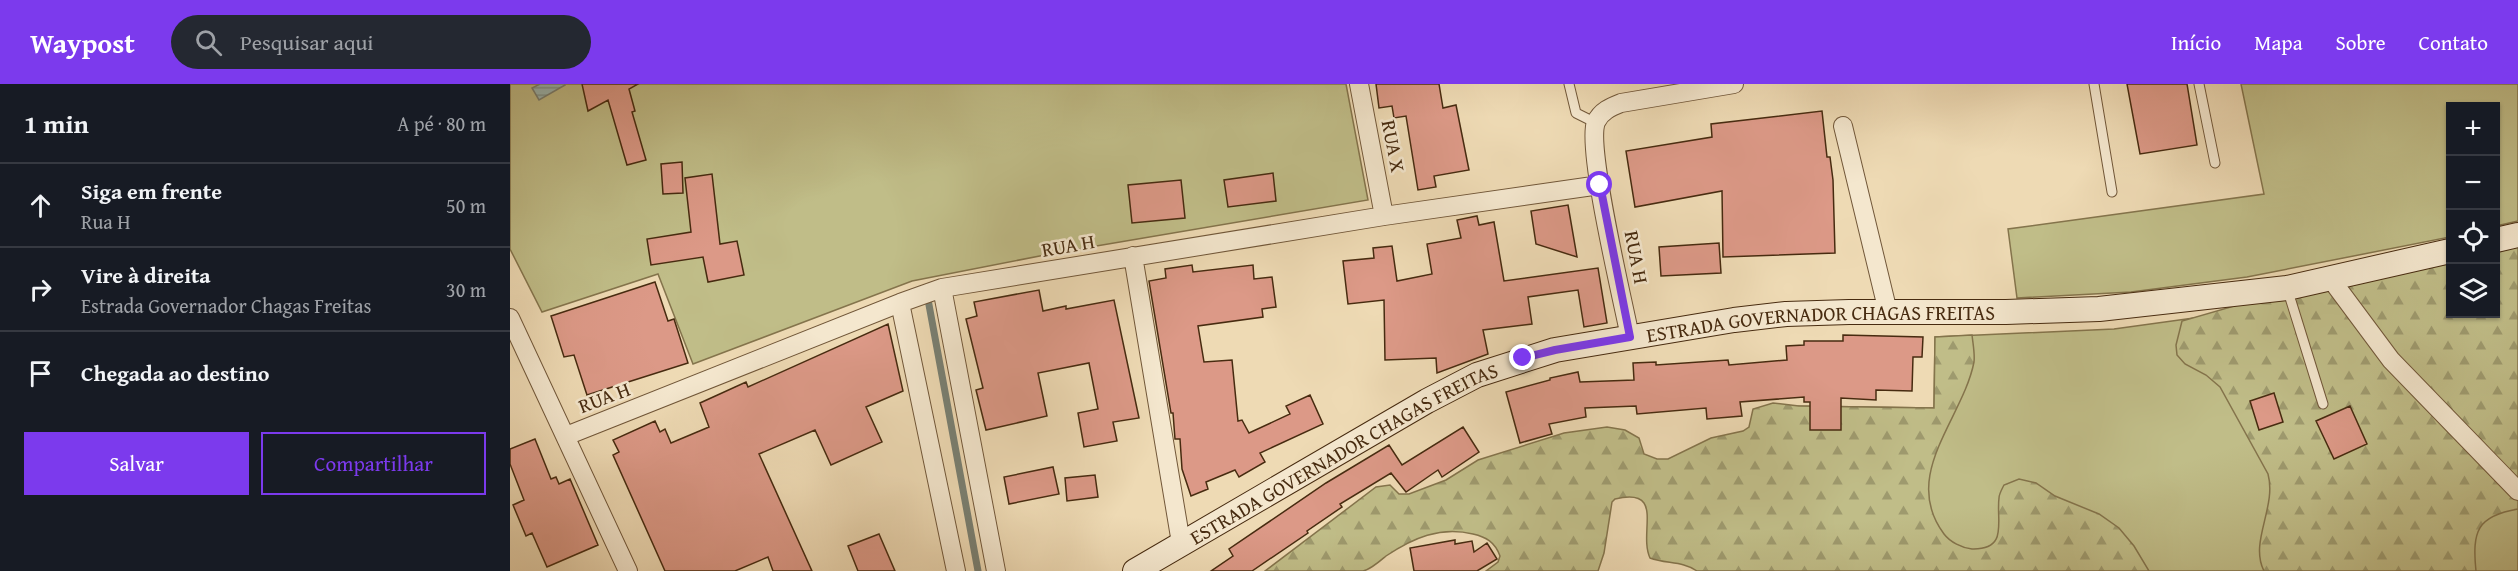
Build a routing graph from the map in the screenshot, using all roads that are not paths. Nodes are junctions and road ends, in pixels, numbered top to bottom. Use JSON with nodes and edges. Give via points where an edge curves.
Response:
{"nodes":[{"id":1,"x":1359,"y":84,"type":"edge"},
{"id":2,"x":1569,"y":84,"type":"edge"},
{"id":3,"x":1734,"y":84,"type":"edge"},
{"id":4,"x":2094,"y":84,"type":"edge"},
{"id":5,"x":2199,"y":84,"type":"edge"},
{"id":6,"x":1657,"y":90,"type":"edge"},
{"id":7,"x":1596,"y":123,"type":"junction"},
{"id":8,"x":1843,"y":126,"type":"dead end"},
{"id":9,"x":2215,"y":163,"type":"dead end"},
{"id":10,"x":1600,"y":185,"type":"junction"},
{"id":11,"x":2112,"y":192,"type":"dead end"},
{"id":12,"x":1384,"y":216,"type":"junction"},
{"id":13,"x":2518,"y":235,"type":"edge"},
{"id":14,"x":2500,"y":239,"type":"edge"},
{"id":15,"x":2446,"y":252,"type":"edge"},
{"id":16,"x":1133,"y":256,"type":"junction"},
{"id":17,"x":2330,"y":278,"type":"junction"},
{"id":18,"x":942,"y":288,"type":"junction"},
{"id":19,"x":2287,"y":288,"type":"junction"},
{"id":20,"x":900,"y":303,"type":"junction"},
{"id":21,"x":1888,"y":312,"type":"junction"},
{"id":22,"x":510,"y":318,"type":"edge"},
{"id":23,"x":1630,"y":337,"type":"junction"},
{"id":24,"x":516,"y":344,"type":"edge"},
{"id":25,"x":2323,"y":404,"type":"dead end"},
{"id":26,"x":566,"y":436,"type":"junction"},
{"id":27,"x":2518,"y":491,"type":"edge"},
{"id":28,"x":1181,"y":543,"type":"junction"},
{"id":29,"x":628,"y":571,"type":"edge"},
{"id":30,"x":956,"y":571,"type":"edge"},
{"id":31,"x":996,"y":571,"type":"edge"},
{"id":32,"x":1135,"y":571,"type":"edge"}],
"edges":[{"from":1,"to":12,"type":"street","name":"RUA X"},
{"from":2,"to":7,"type":"lane","via":[[1576,113]]},
{"from":3,"to":6,"type":"street"},
{"from":4,"to":11,"type":"lane"},
{"from":5,"to":9,"type":"lane"},
{"from":6,"to":7,"type":"street","via":[[1605,110]]},
{"from":7,"to":10,"type":"street","name":"RUA H"},
{"from":8,"to":21,"type":"street"},
{"from":10,"to":12,"type":"street","name":"RUA H"},
{"from":10,"to":23,"type":"street","name":"RUA H"},
{"from":12,"to":16,"type":"street","name":"RUA H"},
{"from":13,"to":14,"type":"main road"},
{"from":15,"to":17,"type":"main road","name":"ESTRADA GOVERNADOR CHAGAS FREITAS"},
{"from":16,"to":18,"type":"street","name":"RUA H"},
{"from":16,"to":28,"type":"street"},
{"from":17,"to":19,"type":"main road","name":"ESTRADA GOVERNADOR CHAGAS FREITAS"},
{"from":17,"to":27,"type":"street","via":[[2391,360]]},
{"from":18,"to":20,"type":"street","name":"RUA H"},
{"from":18,"to":31,"type":"street"},
{"from":19,"to":21,"type":"main road","name":"ESTRADA GOVERNADOR CHAGAS FREITAS","via":[[2100,309]]},
{"from":19,"to":25,"type":"lane"},
{"from":20,"to":26,"type":"street","name":"RUA H"},
{"from":20,"to":30,"type":"street"},
{"from":21,"to":23,"type":"main road","name":"ESTRADA GOVERNADOR CHAGAS FREITAS","via":[[1786,314]]},
{"from":22,"to":24,"type":"street"},
{"from":23,"to":28,"type":"main road","name":"ESTRADA GOVERNADOR CHAGAS FREITAS","via":[[1555,350],[1477,375]]},
{"from":24,"to":26,"type":"street"},
{"from":26,"to":29,"type":"street"},
{"from":28,"to":32,"type":"main road","name":"ESTRADA GOVERNADOR CHAGAS FREITAS"}]}
